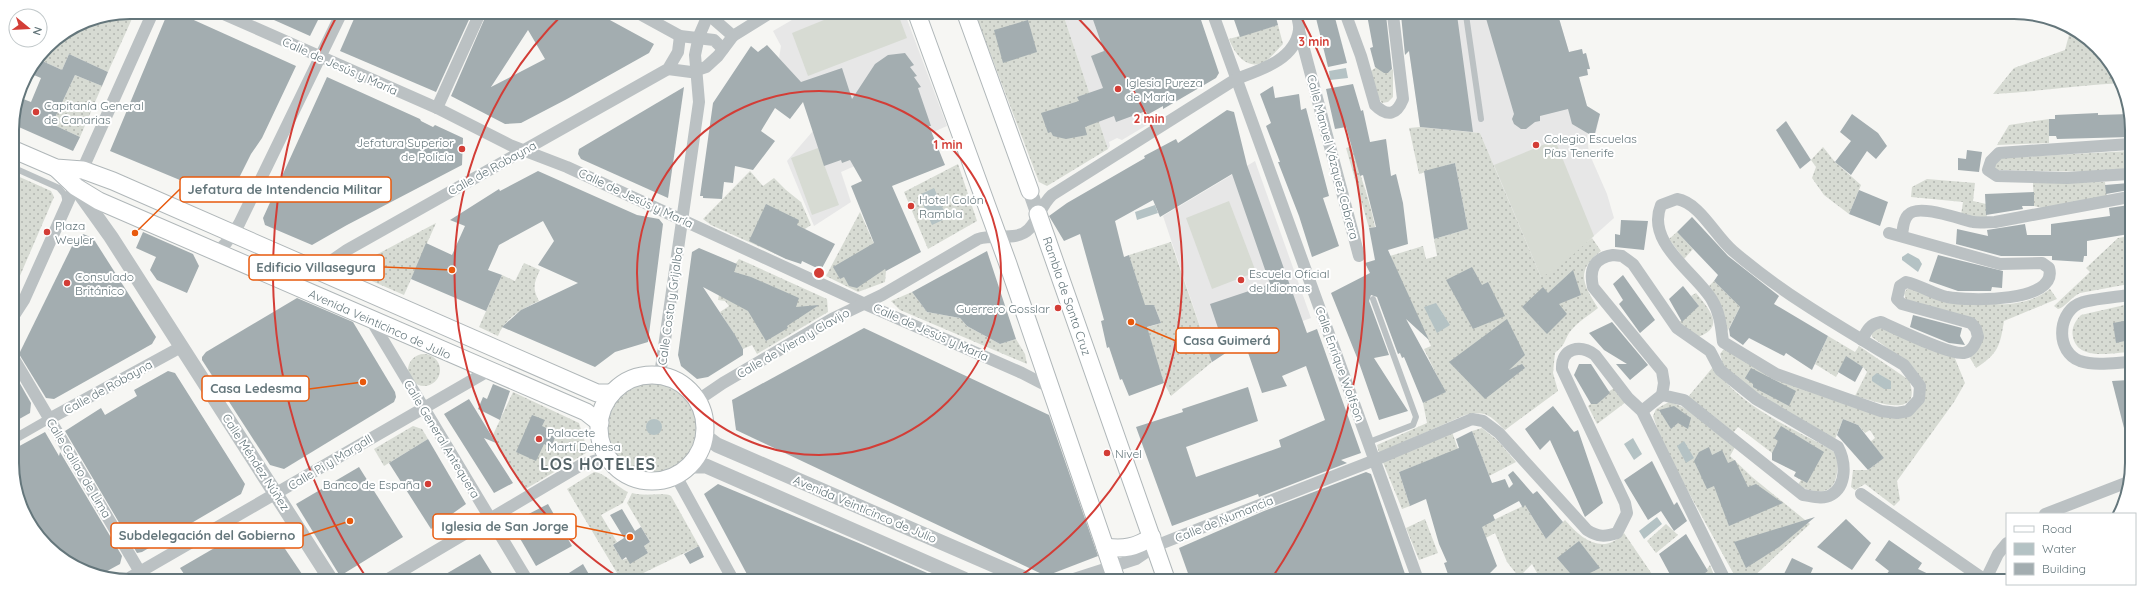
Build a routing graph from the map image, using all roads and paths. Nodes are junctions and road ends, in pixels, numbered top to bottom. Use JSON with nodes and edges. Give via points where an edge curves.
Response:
{"nodes":[{"id":1,"x":150,"y":19,"type":"edge"},
{"id":2,"x":235,"y":19,"type":"edge"},
{"id":3,"x":339,"y":19,"type":"edge"},
{"id":4,"x":477,"y":19,"type":"edge"},
{"id":5,"x":649,"y":19,"type":"edge"},
{"id":6,"x":707,"y":19,"type":"edge"},
{"id":7,"x":714,"y":19,"type":"edge"},
{"id":8,"x":760,"y":19,"type":"edge"},
{"id":9,"x":919,"y":19,"type":"edge"},
{"id":10,"x":968,"y":19,"type":"edge"},
{"id":11,"x":1215,"y":19,"type":"edge"},
{"id":12,"x":1298,"y":19,"type":"edge"},
{"id":13,"x":1348,"y":19,"type":"edge"},
{"id":14,"x":1393,"y":19,"type":"edge"},
{"id":15,"x":1467,"y":19,"type":"edge"},
{"id":16,"x":1299,"y":30,"type":"junction"},
{"id":17,"x":680,"y":36,"type":"junction"},
{"id":18,"x":699,"y":36,"type":"junction"},
{"id":19,"x":733,"y":36,"type":"junction"},
{"id":20,"x":723,"y":50,"type":"junction"},
{"id":21,"x":321,"y":57,"type":"junction"},
{"id":22,"x":1285,"y":57,"type":"junction"},
{"id":23,"x":1307,"y":58,"type":"junction"},
{"id":24,"x":668,"y":69,"type":"junction"},
{"id":25,"x":697,"y":70,"type":"junction"},
{"id":26,"x":1236,"y":79,"type":"junction"},
{"id":27,"x":437,"y":108,"type":"junction"},
{"id":28,"x":1481,"y":119,"type":"dead end"},
{"id":29,"x":2125,"y":144,"type":"edge"},
{"id":30,"x":525,"y":150,"type":"junction"},
{"id":31,"x":19,"y":152,"type":"edge"},
{"id":32,"x":56,"y":168,"type":"junction"},
{"id":33,"x":83,"y":170,"type":"junction"},
{"id":34,"x":19,"y":171,"type":"edge"},
{"id":35,"x":2125,"y":174,"type":"edge"},
{"id":36,"x":76,"y":187,"type":"junction"},
{"id":37,"x":1030,"y":191,"type":"joint"},
{"id":38,"x":2125,"y":198,"type":"edge"},
{"id":39,"x":67,"y":206,"type":"junction"},
{"id":40,"x":1038,"y":214,"type":"junction"},
{"id":41,"x":682,"y":220,"type":"junction"},
{"id":42,"x":1889,"y":233,"type":"dead end"},
{"id":43,"x":233,"y":234,"type":"junction"},
{"id":44,"x":996,"y":235,"type":"junction"},
{"id":45,"x":1902,"y":235,"type":"junction"},
{"id":46,"x":217,"y":252,"type":"junction"},
{"id":47,"x":1359,"y":256,"type":"dead end"},
{"id":48,"x":318,"y":270,"type":"junction"},
{"id":49,"x":2125,"y":296,"type":"edge"},
{"id":50,"x":1373,"y":299,"type":"dead end"},
{"id":51,"x":865,"y":304,"type":"junction"},
{"id":52,"x":19,"y":308,"type":"edge"},
{"id":53,"x":371,"y":320,"type":"junction"},
{"id":54,"x":1862,"y":340,"type":"junction"},
{"id":55,"x":1723,"y":342,"type":"junction"},
{"id":56,"x":182,"y":347,"type":"junction"},
{"id":57,"x":1710,"y":351,"type":"junction"},
{"id":58,"x":2125,"y":362,"type":"edge"},
{"id":59,"x":19,"y":367,"type":"edge"},
{"id":60,"x":488,"y":371,"type":"junction"},
{"id":61,"x":660,"y":375,"type":"junction"},
{"id":62,"x":1050,"y":388,"type":"junction"},
{"id":63,"x":612,"y":393,"type":"junction"},
{"id":64,"x":1662,"y":395,"type":"junction"},
{"id":65,"x":698,"y":400,"type":"junction"},
{"id":66,"x":423,"y":407,"type":"junction"},
{"id":67,"x":1642,"y":411,"type":"junction"},
{"id":68,"x":50,"y":419,"type":"junction"},
{"id":69,"x":600,"y":423,"type":"junction"},
{"id":70,"x":19,"y":436,"type":"edge"},
{"id":71,"x":705,"y":436,"type":"junction"},
{"id":72,"x":1369,"y":442,"type":"junction"},
{"id":73,"x":607,"y":457,"type":"junction"},
{"id":74,"x":1375,"y":460,"type":"junction"},
{"id":75,"x":690,"y":466,"type":"junction"},
{"id":76,"x":676,"y":476,"type":"junction"},
{"id":77,"x":2123,"y":484,"type":"edge"},
{"id":78,"x":276,"y":494,"type":"junction"},
{"id":79,"x":1861,"y":494,"type":"dead end"},
{"id":80,"x":2048,"y":513,"type":"edge"},
{"id":81,"x":491,"y":519,"type":"junction"},
{"id":82,"x":1153,"y":542,"type":"junction"},
{"id":83,"x":2006,"y":545,"type":"edge"},
{"id":84,"x":1105,"y":547,"type":"junction"},
{"id":85,"x":1114,"y":572,"type":"edge"},
{"id":86,"x":137,"y":574,"type":"edge"},
{"id":87,"x":140,"y":574,"type":"edge"},
{"id":88,"x":326,"y":574,"type":"edge"},
{"id":89,"x":397,"y":574,"type":"edge"},
{"id":90,"x":524,"y":574,"type":"edge"},
{"id":91,"x":730,"y":574,"type":"edge"},
{"id":92,"x":953,"y":574,"type":"edge"},
{"id":93,"x":1014,"y":574,"type":"edge"},
{"id":94,"x":1103,"y":574,"type":"edge"},
{"id":95,"x":1164,"y":574,"type":"edge"},
{"id":96,"x":1416,"y":574,"type":"edge"},
{"id":97,"x":1723,"y":574,"type":"edge"},
{"id":98,"x":1976,"y":574,"type":"edge"},
{"id":99,"x":1988,"y":574,"type":"edge"}],
"edges":[{"from":1,"to":33,"type":"street"},
{"from":2,"to":21,"type":"street","name":"Calle de Jesús y María"},
{"from":3,"to":21,"type":"street"},
{"from":4,"to":27,"type":"street"},
{"from":5,"to":17,"type":"street"},
{"from":6,"to":18,"type":"street"},
{"from":7,"to":19,"type":"street"},
{"from":8,"to":19,"type":"street"},
{"from":9,"to":44,"type":"main road"},
{"from":10,"to":37,"type":"main road","name":"Rambla de Santa Cruz"},
{"from":11,"to":26,"type":"street","name":"Calle Enrique Wolfson"},
{"from":12,"to":16,"type":"street","name":"Calle Manuel Vázquez Cabrera"},
{"from":13,"to":14,"type":"street","via":[[1375,105],[1380,111],[1394,112],[1403,99]]},
{"from":15,"to":28,"type":"lane"},
{"from":16,"to":22,"type":"street"},
{"from":16,"to":23,"type":"street","name":"Calle Manuel Vázquez Cabrera"},
{"from":17,"to":18,"type":"street"},
{"from":17,"to":24,"type":"street","via":[[678,52]]},
{"from":18,"to":20,"type":"street","via":[[714,40]]},
{"from":18,"to":25,"type":"street","name":"Calle Costa y Grijalba","via":[[694,55]]},
{"from":19,"to":20,"type":"street"},
{"from":20,"to":25,"type":"street","via":[[713,63]]},
{"from":21,"to":27,"type":"street","name":"Calle de Jesús y María"},
{"from":21,"to":43,"type":"street"},
{"from":22,"to":23,"type":"street","via":[[1297,53]]},
{"from":22,"to":26,"type":"street"},
{"from":23,"to":47,"type":"street","name":"Calle Manuel Vázquez Cabrera"},
{"from":24,"to":25,"type":"street","via":[[691,72]]},
{"from":24,"to":30,"type":"street","name":"Calle de Robayna"},
{"from":25,"to":41,"type":"street","name":"Calle Costa y Grijalba","via":[[699,102]]},
{"from":26,"to":40,"type":"street","via":[[1052,195],[1045,201]]},
{"from":26,"to":72,"type":"street","name":"Calle Enrique Wolfson"},
{"from":27,"to":30,"type":"street","name":"Calle de Jesús y María","via":[[498,140]]},
{"from":29,"to":35,"type":"street","via":[[1999,153],[1990,161],[1988,170],[1997,176],[2067,178]]},
{"from":30,"to":41,"type":"street","name":"Calle de Jesús y María"},
{"from":30,"to":48,"type":"street","name":"Calle de Robayna","via":[[347,250]]},
{"from":31,"to":32,"type":"main road","name":"Avenida Veinticinco de Julio"},
{"from":32,"to":33,"type":"main road","name":"Avenida Veinticinco de Julio"},
{"from":32,"to":36,"type":"main road","name":"Avenida Veinticinco de Julio"},
{"from":33,"to":36,"type":"street"},
{"from":33,"to":43,"type":"main road","name":"Avenida Veinticinco de Julio"},
{"from":34,"to":39,"type":"lane","via":[[59,188],[64,194]]},
{"from":36,"to":39,"type":"street"},
{"from":36,"to":46,"type":"main road","name":"Avenida Veinticinco de Julio","via":[[110,206]]},
{"from":36,"to":56,"type":"street","name":"Calle Méndez Núñez"},
{"from":37,"to":40,"type":"street","name":"Rambla de Santa Cruz"},
{"from":38,"to":45,"type":"street","via":[[1995,222],[1975,222],[1916,210],[1908,214],[1903,224]]},
{"from":39,"to":52,"type":"street"},
{"from":40,"to":44,"type":"street","name":"Calle de Viera y Clavijo","via":[[1030,228],[1021,235]]},
{"from":40,"to":82,"type":"main road","name":"Rambla de Santa Cruz"},
{"from":41,"to":51,"type":"street","name":"Calle de Jesús y María"},
{"from":41,"to":61,"type":"street","name":"Calle Costa y Grijalba"},
{"from":42,"to":45,"type":"street"},
{"from":43,"to":46,"type":"street"},
{"from":43,"to":48,"type":"main road","name":"Avenida Veinticinco de Julio"},
{"from":44,"to":51,"type":"street","name":"Calle de Viera y Clavijo","via":[[978,239]]},
{"from":44,"to":62,"type":"main road"},
{"from":45,"to":54,"type":"street","via":[[2000,264],[2042,263],[2049,268],[2051,274],[2042,288],[1997,299],[1974,300],[1946,296],[1906,282],[1900,286],[1897,299],[1902,304],[1971,323],[1978,337],[1970,350],[1964,353],[1938,346],[1881,322],[1867,329]]},
{"from":46,"to":53,"type":"main road","name":"Avenida Veinticinco de Julio"},
{"from":48,"to":63,"type":"main road","name":"Avenida Veinticinco de Julio","via":[[597,393]]},
{"from":49,"to":58,"type":"street","via":[[2078,304],[2067,313],[2061,331],[2065,348],[2079,361],[2095,364]]},
{"from":50,"to":72,"type":"lane","via":[[1416,417],[1413,425]]},
{"from":51,"to":62,"type":"street","name":"Calle de Jesús y María","via":[[1022,373]]},
{"from":51,"to":65,"type":"street","name":"Calle de Viera y Clavijo","via":[[832,319]]},
{"from":53,"to":60,"type":"main road","name":"Avenida Veinticinco de Julio"},
{"from":53,"to":66,"type":"street","name":"Calle General Antequera"},
{"from":54,"to":55,"type":"street","via":[[1904,365],[1920,386],[1919,399],[1908,411],[1881,411],[1776,374]]},
{"from":54,"to":55,"type":"street","via":[[1760,274],[1722,241],[1687,200],[1677,199],[1661,205],[1656,215],[1658,226],[1671,254],[1712,300],[1720,319]]},
{"from":55,"to":57,"type":"street"},
{"from":56,"to":68,"type":"street","name":"Calle de Robayna"},
{"from":56,"to":78,"type":"street","name":"Calle Méndez Núñez"},
{"from":57,"to":64,"type":"street","via":[[1676,328],[1633,264],[1622,256],[1604,257],[1592,267],[1590,276],[1593,287],[1662,371]]},
{"from":57,"to":64,"type":"street","via":[[1720,370],[1756,399],[1838,447],[1843,456],[1844,468],[1841,486],[1830,496],[1803,495],[1684,400]]},
{"from":59,"to":68,"type":"street","name":"Calle Callao de Lima"},
{"from":60,"to":66,"type":"street","name":"Calle Pi y Margall"},
{"from":60,"to":69,"type":"main road","name":"Avenida Veinticinco de Julio","via":[[586,412]]},
{"from":61,"to":63,"type":"main road","via":[[642,376],[625,383]]},
{"from":61,"to":65,"type":"main road","via":[[685,386]]},
{"from":62,"to":84,"type":"main road"},
{"from":63,"to":69,"type":"main road","via":[[603,408]]},
{"from":64,"to":67,"type":"street"},
{"from":65,"to":71,"type":"main road","via":[[704,416]]},
{"from":66,"to":78,"type":"street","name":"Calle Pi y Margall"},
{"from":66,"to":81,"type":"street","name":"Calle General Antequera"},
{"from":67,"to":74,"type":"street","name":"Calle de Numancia","via":[[1588,350],[1578,348],[1569,351],[1563,358],[1562,369],[1625,503],[1627,514],[1624,524],[1617,533],[1607,536],[1596,536],[1583,526],[1499,433],[1483,421],[1472,419]]},
{"from":67,"to":97,"type":"street"},
{"from":68,"to":70,"type":"street","name":"Calle de Robayna"},
{"from":68,"to":86,"type":"street","name":"Calle Callao de Lima"},
{"from":69,"to":73,"type":"main road","via":[[600,437]]},
{"from":71,"to":75,"type":"main road","via":[[700,452]]},
{"from":71,"to":93,"type":"street","name":"Avenida Veinticinco de Julio","via":[[717,445]]},
{"from":72,"to":74,"type":"street","name":"Calle Enrique Wolfson"},
{"from":73,"to":76,"type":"main road","via":[[614,466],[640,480],[653,482]]},
{"from":73,"to":81,"type":"street","via":[[581,465]]},
{"from":74,"to":82,"type":"street","name":"Calle de Numancia"},
{"from":74,"to":96,"type":"street","name":"Calle Enrique Wolfson"},
{"from":75,"to":76,"type":"main road"},
{"from":75,"to":92,"type":"street","name":"Avenida Veinticinco de Julio","via":[[706,466]]},
{"from":76,"to":91,"type":"street"},
{"from":77,"to":80,"type":"street"},
{"from":78,"to":87,"type":"street","name":"Calle Pi y Margall","via":[[248,508]]},
{"from":78,"to":88,"type":"street","name":"Calle Méndez Núñez"},
{"from":79,"to":98,"type":"street"},
{"from":81,"to":89,"type":"street"},
{"from":81,"to":90,"type":"street","name":"Calle General Antequera"},
{"from":82,"to":84,"type":"main road","via":[[1144,542],[1127,548]]},
{"from":82,"to":85,"type":"street","name":"Calle de Numancia","via":[[1142,556]]},
{"from":82,"to":95,"type":"main road","name":"Rambla de Santa Cruz"},
{"from":83,"to":99,"type":"street","via":[[1998,554]]},
{"from":84,"to":85,"type":"main road"},
{"from":85,"to":94,"type":"street","name":"Calle de Numancia"}]}
